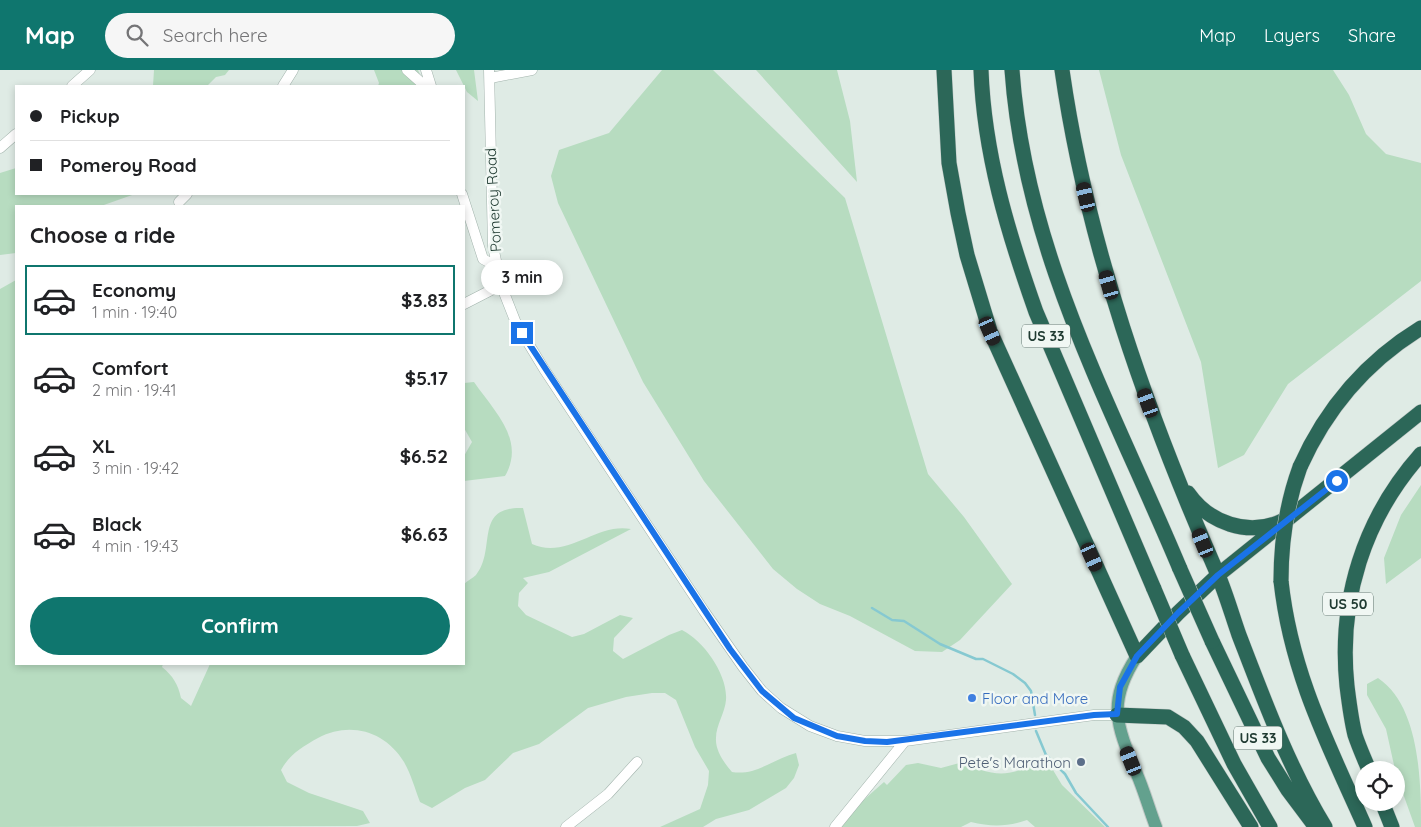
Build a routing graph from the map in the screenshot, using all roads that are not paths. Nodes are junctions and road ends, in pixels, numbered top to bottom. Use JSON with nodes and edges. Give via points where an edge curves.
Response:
{"nodes":[{"id":1,"x":90,"y":70,"type":"edge"},
{"id":2,"x":293,"y":70,"type":"edge"},
{"id":3,"x":407,"y":70,"type":"edge"},
{"id":4,"x":426,"y":70,"type":"edge"},
{"id":5,"x":532,"y":70,"type":"edge"},
{"id":6,"x":944,"y":70,"type":"edge"},
{"id":7,"x":981,"y":70,"type":"edge"},
{"id":8,"x":1012,"y":70,"type":"edge"},
{"id":9,"x":1062,"y":70,"type":"edge"},
{"id":10,"x":489,"y":74,"type":"edge"},
{"id":11,"x":73,"y":85,"type":"edge"},
{"id":12,"x":284,"y":85,"type":"edge"},
{"id":13,"x":424,"y":85,"type":"edge"},
{"id":14,"x":431,"y":85,"type":"edge"},
{"id":15,"x":15,"y":135,"type":"edge"},
{"id":16,"x":0,"y":148,"type":"edge"},
{"id":17,"x":186,"y":195,"type":"edge"},
{"id":18,"x":462,"y":195,"type":"edge"},
{"id":19,"x":179,"y":202,"type":"dead end"},
{"id":20,"x":496,"y":266,"type":"junction"},
{"id":21,"x":501,"y":285,"type":"junction"},
{"id":22,"x":465,"y":303,"type":"edge"},
{"id":23,"x":1421,"y":328,"type":"edge"},
{"id":24,"x":1421,"y":412,"type":"edge"},
{"id":25,"x":1421,"y":454,"type":"edge"},
{"id":26,"x":1179,"y":479,"type":"junction"},
{"id":27,"x":1292,"y":516,"type":"junction"},
{"id":28,"x":1218,"y":575,"type":"junction"},
{"id":29,"x":1137,"y":656,"type":"junction"},
{"id":30,"x":1117,"y":714,"type":"junction"},
{"id":31,"x":904,"y":741,"type":"junction"},
{"id":32,"x":1366,"y":761,"type":"edge"},
{"id":33,"x":637,"y":762,"type":"dead end"},
{"id":34,"x":1386,"y":811,"type":"edge"},
{"id":35,"x":566,"y":827,"type":"edge"},
{"id":36,"x":835,"y":827,"type":"edge"},
{"id":37,"x":1156,"y":827,"type":"edge"},
{"id":38,"x":1250,"y":827,"type":"edge"},
{"id":39,"x":1270,"y":827,"type":"edge"},
{"id":40,"x":1316,"y":827,"type":"edge"},
{"id":41,"x":1325,"y":827,"type":"edge"},
{"id":42,"x":1365,"y":827,"type":"edge"},
{"id":43,"x":1392,"y":827,"type":"edge"}],
"edges":[{"from":1,"to":11,"type":"street"},
{"from":2,"to":12,"type":"street"},
{"from":3,"to":13,"type":"street"},
{"from":4,"to":14,"type":"street"},
{"from":5,"to":10,"type":"street"},
{"from":6,"to":29,"type":"highway","via":[[949,163],[967,255],[990,331]]},
{"from":7,"to":39,"type":"highway","number":"US 33","bridge":true,"via":[[994,179],[1036,312],[1182,655],[1234,764]]},
{"from":8,"to":40,"type":"highway","number":"US 33","bridge":true,"via":[[1023,157],[1053,271],[1072,321],[1212,641],[1268,758]]},
{"from":9,"to":26,"type":"highway","via":[[1095,235],[1124,334]]},
{"from":10,"to":20,"type":"street","name":"Pomeroy Road","via":[[491,220]]},
{"from":15,"to":16,"type":"street"},
{"from":17,"to":19,"type":"street"},
{"from":18,"to":20,"type":"street","via":[[483,259]]},
{"from":20,"to":21,"type":"street","name":"Pomeroy Road"},
{"from":21,"to":22,"type":"street"},
{"from":21,"to":31,"type":"street","name":"Pomeroy Road","via":[[527,344],[755,683],[787,713],[823,731],[865,741]]},
{"from":23,"to":42,"type":"highway","bridge":true,"via":[[1356,380],[1329,413],[1300,467],[1286,515],[1281,554],[1281,582],[1288,630],[1300,674]]},
{"from":24,"to":27,"type":"highway"},
{"from":25,"to":32,"type":"highway","number":"US 50","via":[[1384,503],[1371,528],[1349,596],[1345,635],[1349,704],[1355,734]]},
{"from":26,"to":27,"type":"highway","via":[[1195,503],[1207,514],[1229,525],[1274,525]]},
{"from":26,"to":28,"type":"highway"},
{"from":27,"to":28,"type":"highway"},
{"from":28,"to":29,"type":"highway"},
{"from":28,"to":41,"type":"highway","via":[[1279,733],[1309,800]]},
{"from":29,"to":30,"type":"main road","via":[[1120,687]]},
{"from":30,"to":31,"type":"street","name":"Pomeroy Road"},
{"from":30,"to":37,"type":"main road"},
{"from":30,"to":38,"type":"highway","via":[[1168,717],[1184,726],[1197,741]]},
{"from":31,"to":36,"type":"street"},
{"from":33,"to":35,"type":"street","via":[[608,794]]},
{"from":34,"to":43,"type":"highway"}]}
